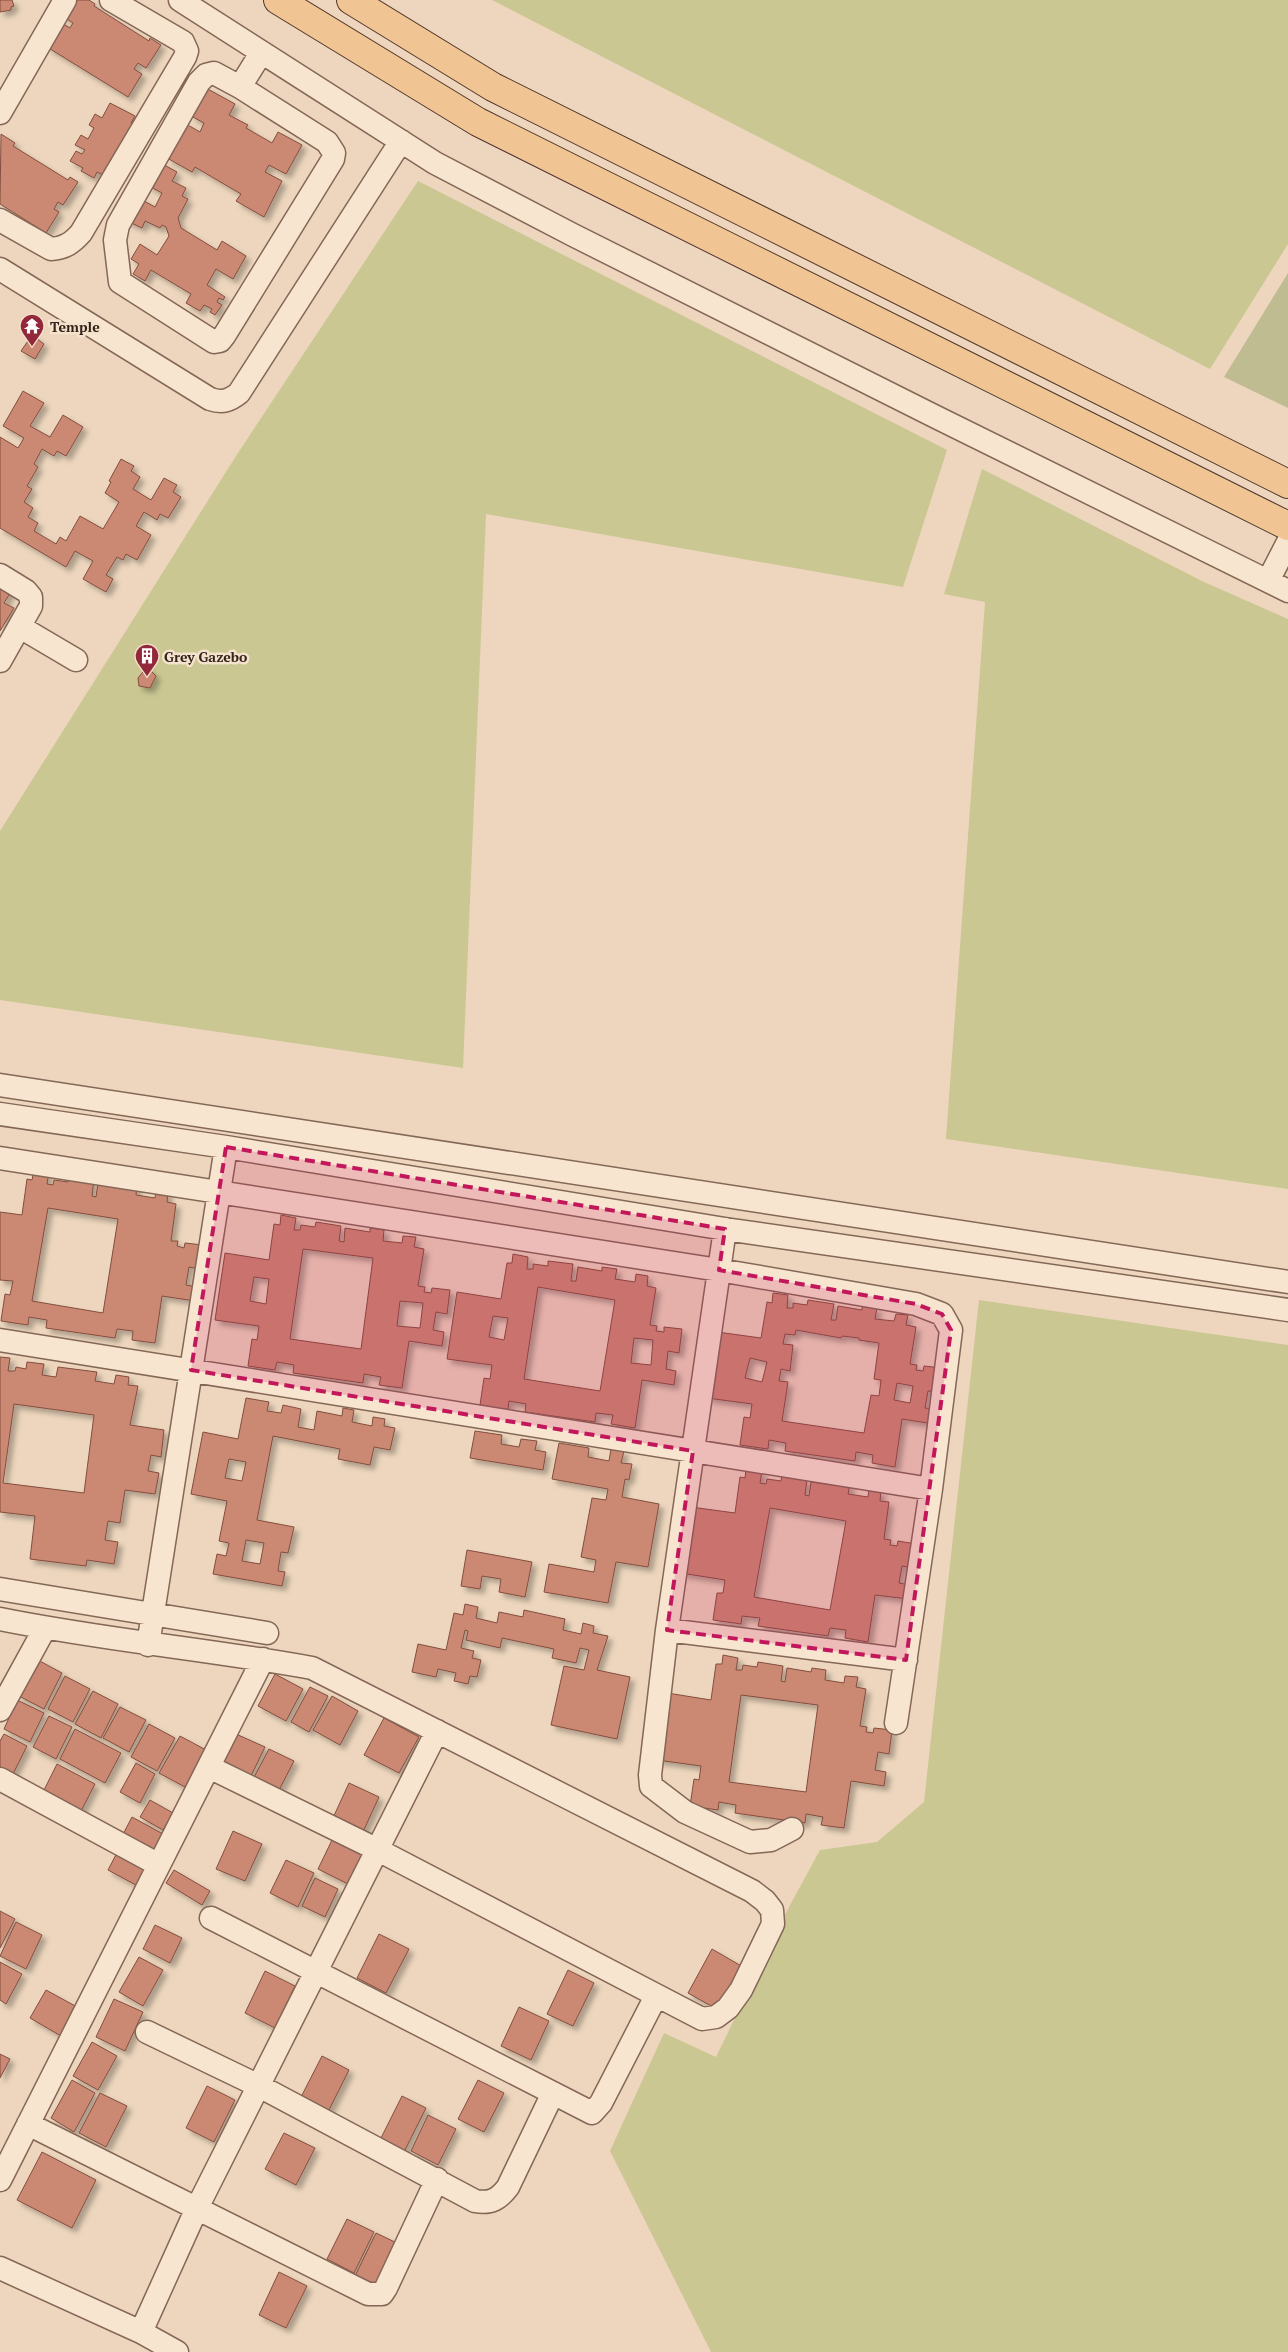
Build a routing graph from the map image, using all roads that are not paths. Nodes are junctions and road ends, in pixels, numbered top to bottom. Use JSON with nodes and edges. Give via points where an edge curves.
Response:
{"nodes":[{"id":1,"x":65,"y":0,"type":"edge"},
{"id":2,"x":111,"y":0,"type":"edge"},
{"id":3,"x":180,"y":0,"type":"edge"},
{"id":4,"x":351,"y":0,"type":"edge"},
{"id":5,"x":282,"y":1,"type":"edge"},
{"id":6,"x":261,"y":53,"type":"junction"},
{"id":7,"x":240,"y":87,"type":"junction"},
{"id":8,"x":0,"y":113,"type":"edge"},
{"id":9,"x":401,"y":141,"type":"junction"},
{"id":10,"x":0,"y":220,"type":"edge"},
{"id":11,"x":0,"y":269,"type":"edge"},
{"id":12,"x":1288,"y":484,"type":"edge"},
{"id":13,"x":1288,"y":526,"type":"edge"},
{"id":14,"x":1288,"y":542,"type":"edge"},
{"id":15,"x":0,"y":575,"type":"edge"},
{"id":16,"x":1278,"y":586,"type":"edge"},
{"id":17,"x":20,"y":627,"type":"junction"},
{"id":18,"x":76,"y":660,"type":"dead end"},
{"id":19,"x":0,"y":661,"type":"edge"},
{"id":20,"x":0,"y":1085,"type":"edge"},
{"id":21,"x":0,"y":1114,"type":"edge"},
{"id":22,"x":328,"y":1136,"type":"junction"},
{"id":23,"x":226,"y":1147,"type":"junction"},
{"id":24,"x":0,"y":1158,"type":"edge"},
{"id":25,"x":323,"y":1164,"type":"junction"},
{"id":26,"x":219,"y":1192,"type":"junction"},
{"id":27,"x":725,"y":1229,"type":"junction"},
{"id":28,"x":719,"y":1270,"type":"junction"},
{"id":29,"x":1288,"y":1282,"type":"edge"},
{"id":30,"x":1288,"y":1310,"type":"edge"},
{"id":31,"x":0,"y":1340,"type":"edge"},
{"id":32,"x":191,"y":1370,"type":"junction"},
{"id":33,"x":693,"y":1451,"type":"junction"},
{"id":34,"x":931,"y":1489,"type":"junction"},
{"id":35,"x":0,"y":1589,"type":"edge"},
{"id":36,"x":153,"y":1613,"type":"junction"},
{"id":37,"x":0,"y":1619,"type":"edge"},
{"id":38,"x":45,"y":1628,"type":"junction"},
{"id":39,"x":667,"y":1630,"type":"junction"},
{"id":40,"x":267,"y":1633,"type":"dead end"},
{"id":41,"x":148,"y":1645,"type":"junction"},
{"id":42,"x":264,"y":1659,"type":"junction"},
{"id":43,"x":906,"y":1660,"type":"junction"},
{"id":44,"x":0,"y":1710,"type":"edge"},
{"id":45,"x":896,"y":1723,"type":"dead end"},
{"id":46,"x":437,"y":1731,"type":"junction"},
{"id":47,"x":209,"y":1766,"type":"junction"},
{"id":48,"x":0,"y":1779,"type":"edge"},
{"id":49,"x":792,"y":1828,"type":"dead end"},
{"id":50,"x":378,"y":1850,"type":"junction"},
{"id":51,"x":159,"y":1865,"type":"junction"},
{"id":52,"x":210,"y":1918,"type":"dead end"},
{"id":53,"x":316,"y":1972,"type":"junction"},
{"id":54,"x":656,"y":1996,"type":"junction"},
{"id":55,"x":148,"y":2032,"type":"dead end"},
{"id":56,"x":258,"y":2086,"type":"junction"},
{"id":57,"x":553,"y":2093,"type":"junction"},
{"id":58,"x":28,"y":2124,"type":"junction"},
{"id":59,"x":437,"y":2179,"type":"junction"},
{"id":60,"x":0,"y":2180,"type":"edge"},
{"id":61,"x":197,"y":2208,"type":"junction"},
{"id":62,"x":0,"y":2268,"type":"edge"},
{"id":63,"x":141,"y":2332,"type":"junction"},
{"id":64,"x":177,"y":2352,"type":"edge"}],
"edges":[{"from":1,"to":8,"type":"street"},
{"from":2,"to":10,"type":"street","via":[[183,42],[187,51],[185,57],[74,240],[61,248],[51,249]]},
{"from":3,"to":6,"type":"street"},
{"from":4,"to":12,"type":"main road","via":[[493,87]]},
{"from":5,"to":13,"type":"main road","via":[[478,122]]},
{"from":6,"to":7,"type":"street"},
{"from":6,"to":9,"type":"street"},
{"from":7,"to":7,"type":"street","via":[[214,73],[199,82],[118,225],[114,240],[120,282],[214,342],[224,336],[334,153],[328,142]]},
{"from":9,"to":11,"type":"street","via":[[239,393],[230,400],[210,400]]},
{"from":9,"to":16,"type":"street","via":[[436,163],[573,235]]},
{"from":14,"to":16,"type":"street"},
{"from":15,"to":17,"type":"street","via":[[31,597],[31,606]]},
{"from":17,"to":18,"type":"street"},
{"from":17,"to":19,"type":"street"},
{"from":20,"to":22,"type":"street","via":[[230,1118]]},
{"from":21,"to":23,"type":"street"},
{"from":22,"to":25,"type":"street"},
{"from":22,"to":29,"type":"street"},
{"from":23,"to":25,"type":"street"},
{"from":23,"to":26,"type":"street"},
{"from":24,"to":26,"type":"street"},
{"from":25,"to":27,"type":"street"},
{"from":26,"to":28,"type":"street"},
{"from":26,"to":32,"type":"street"},
{"from":27,"to":28,"type":"street"},
{"from":27,"to":30,"type":"street"},
{"from":28,"to":33,"type":"street"},
{"from":28,"to":34,"type":"street","via":[[916,1304],[942,1314],[951,1330]]},
{"from":31,"to":32,"type":"street"},
{"from":32,"to":33,"type":"street"},
{"from":32,"to":36,"type":"street"},
{"from":33,"to":34,"type":"street"},
{"from":33,"to":39,"type":"street"},
{"from":34,"to":43,"type":"street"},
{"from":35,"to":36,"type":"street"},
{"from":36,"to":40,"type":"street"},
{"from":36,"to":41,"type":"street"},
{"from":37,"to":38,"type":"street"},
{"from":38,"to":41,"type":"street"},
{"from":38,"to":44,"type":"street"},
{"from":39,"to":43,"type":"street"},
{"from":39,"to":49,"type":"street","via":[[651,1786],[684,1812],[750,1842],[771,1840]]},
{"from":41,"to":42,"type":"street"},
{"from":42,"to":46,"type":"street","via":[[312,1668]]},
{"from":42,"to":47,"type":"street"},
{"from":43,"to":45,"type":"street"},
{"from":46,"to":50,"type":"street"},
{"from":46,"to":54,"type":"street","via":[[743,1886],[765,1901],[772,1910],[773,1924],[741,1990],[728,2008],[716,2017],[702,2020]]},
{"from":47,"to":50,"type":"street"},
{"from":47,"to":51,"type":"street"},
{"from":48,"to":51,"type":"street"},
{"from":50,"to":53,"type":"street"},
{"from":50,"to":54,"type":"street"},
{"from":51,"to":58,"type":"street"},
{"from":52,"to":53,"type":"street"},
{"from":53,"to":56,"type":"street"},
{"from":53,"to":57,"type":"street"},
{"from":54,"to":57,"type":"street","via":[[597,2108],[592,2112],[584,2110]]},
{"from":55,"to":56,"type":"street"},
{"from":56,"to":59,"type":"street"},
{"from":56,"to":61,"type":"street"},
{"from":57,"to":59,"type":"street","via":[[508,2187],[500,2197],[475,2201]]},
{"from":58,"to":60,"type":"street"},
{"from":58,"to":61,"type":"street"},
{"from":59,"to":61,"type":"street","via":[[386,2288],[382,2294],[375,2295]]},
{"from":61,"to":63,"type":"street"},
{"from":62,"to":63,"type":"street"},
{"from":63,"to":64,"type":"street"}]}
